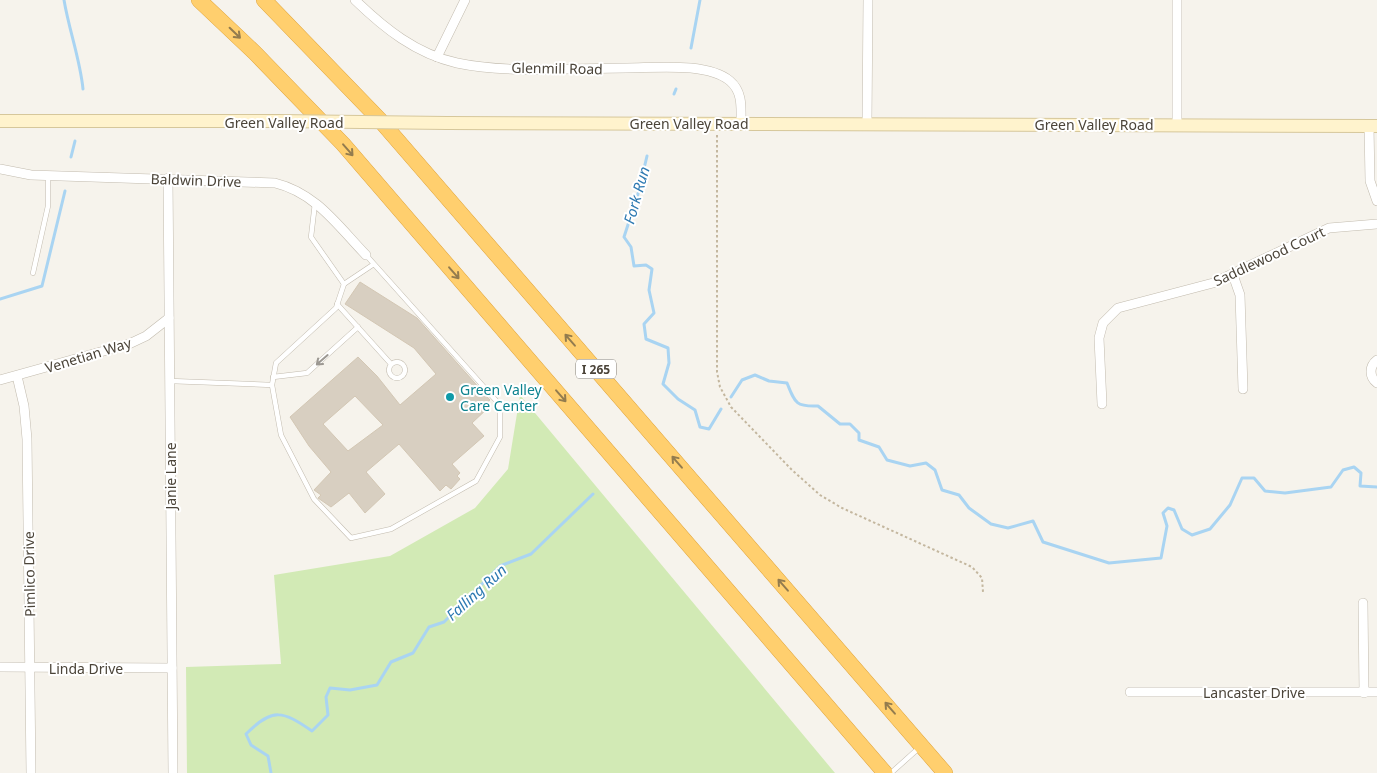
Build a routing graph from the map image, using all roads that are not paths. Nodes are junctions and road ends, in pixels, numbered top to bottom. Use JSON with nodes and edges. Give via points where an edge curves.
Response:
{"nodes":[{"id":1,"x":199,"y":0,"type":"edge"},
{"id":2,"x":264,"y":0,"type":"edge"},
{"id":3,"x":355,"y":0,"type":"edge"},
{"id":4,"x":466,"y":0,"type":"edge"},
{"id":5,"x":868,"y":0,"type":"edge"},
{"id":6,"x":1177,"y":0,"type":"edge"},
{"id":7,"x":437,"y":57,"type":"junction"},
{"id":8,"x":0,"y":121,"type":"edge"},
{"id":9,"x":741,"y":123,"type":"junction"},
{"id":10,"x":867,"y":123,"type":"junction"},
{"id":11,"x":1177,"y":124,"type":"junction"},
{"id":12,"x":1373,"y":126,"type":"edge"},
{"id":13,"x":0,"y":170,"type":"edge"},
{"id":14,"x":48,"y":175,"type":"junction"},
{"id":15,"x":168,"y":178,"type":"junction"},
{"id":16,"x":1377,"y":201,"type":"edge"},
{"id":17,"x":315,"y":202,"type":"junction"},
{"id":18,"x":1377,"y":224,"type":"edge"},
{"id":19,"x":366,"y":255,"type":"joint"},
{"id":20,"x":374,"y":264,"type":"junction"},
{"id":21,"x":32,"y":273,"type":"dead end"},
{"id":22,"x":1233,"y":275,"type":"junction"},
{"id":23,"x":344,"y":284,"type":"junction"},
{"id":24,"x":337,"y":304,"type":"junction"},
{"id":25,"x":169,"y":318,"type":"junction"},
{"id":26,"x":358,"y":327,"type":"junction"},
{"id":27,"x":1377,"y":360,"type":"edge"},
{"id":28,"x":391,"y":364,"type":"dead end"},
{"id":29,"x":17,"y":376,"type":"junction"},
{"id":30,"x":273,"y":377,"type":"junction"},
{"id":31,"x":0,"y":380,"type":"edge"},
{"id":32,"x":170,"y":381,"type":"junction"},
{"id":33,"x":1377,"y":383,"type":"edge"},
{"id":34,"x":272,"y":385,"type":"junction"},
{"id":35,"x":1243,"y":389,"type":"dead end"},
{"id":36,"x":1102,"y":404,"type":"dead end"},
{"id":37,"x":1363,"y":603,"type":"dead end"},
{"id":38,"x":0,"y":667,"type":"edge"},
{"id":39,"x":30,"y":668,"type":"junction"},
{"id":40,"x":172,"y":668,"type":"junction"},
{"id":41,"x":1130,"y":692,"type":"dead end"},
{"id":42,"x":1377,"y":692,"type":"edge"},
{"id":43,"x":1364,"y":693,"type":"junction"},
{"id":44,"x":921,"y":745,"type":"junction"},
{"id":45,"x":31,"y":773,"type":"edge"},
{"id":46,"x":173,"y":773,"type":"edge"},
{"id":47,"x":885,"y":773,"type":"edge"},
{"id":48,"x":892,"y":773,"type":"edge"},
{"id":49,"x":946,"y":773,"type":"edge"}],
"edges":[{"from":1,"to":47,"type":"highway","one_way":true,"via":[[343,144]]},
{"from":44,"to":2,"type":"highway","number":"I 265","one_way":true,"via":[[379,120]]},
{"from":3,"to":7,"type":"street","name":"Glenmill Road","via":[[386,28]]},
{"from":4,"to":7,"type":"street"},
{"from":5,"to":10,"type":"street"},
{"from":6,"to":11,"type":"street"},
{"from":7,"to":9,"type":"street","name":"Glenmill Road","via":[[481,66],[683,68],[711,72],[727,79],[737,90],[741,102]]},
{"from":8,"to":9,"type":"street","name":"Green Valley Road","bridge":true},
{"from":9,"to":10,"type":"street","name":"Green Valley Road"},
{"from":10,"to":11,"type":"street","name":"Green Valley Road"},
{"from":11,"to":12,"type":"street","name":"Green Valley Road"},
{"from":12,"to":16,"type":"street","via":[[1370,181]]},
{"from":13,"to":14,"type":"street","name":"Baldwin Drive"},
{"from":14,"to":15,"type":"street","name":"Baldwin Drive"},
{"from":14,"to":21,"type":"lane","via":[[48,206]]},
{"from":15,"to":17,"type":"street","name":"Baldwin Drive","via":[[274,183],[297,190]]},
{"from":15,"to":25,"type":"street","name":"Janie Lane"},
{"from":17,"to":19,"type":"street","name":"Baldwin Drive"},
{"from":17,"to":23,"type":"lane","via":[[311,237]]},
{"from":18,"to":22,"type":"street","name":"Saddlewood Court","via":[[1337,226],[1318,232]]},
{"from":19,"to":20,"type":"lane"},
{"from":20,"to":23,"type":"lane"},
{"from":20,"to":34,"type":"lane","via":[[500,405],[500,437],[476,481],[391,529],[351,538],[314,499],[281,435]]},
{"from":22,"to":35,"type":"street","via":[[1240,295]]},
{"from":22,"to":36,"type":"street","name":"Saddlewood Court","via":[[1194,289],[1128,305],[1110,314],[1103,323],[1099,338]]},
{"from":23,"to":24,"type":"lane"},
{"from":24,"to":26,"type":"lane"},
{"from":24,"to":30,"type":"lane","via":[[276,363]]},
{"from":25,"to":29,"type":"street","name":"Venetian Way","via":[[146,336],[129,344]]},
{"from":25,"to":32,"type":"street","name":"Janie Lane"},
{"from":26,"to":28,"type":"lane"},
{"from":26,"to":30,"type":"lane","one_way":true,"via":[[307,373]]},
{"from":27,"to":33,"type":"street","via":[[1371,369]]},
{"from":29,"to":31,"type":"street","name":"Venetian Way"},
{"from":29,"to":39,"type":"street","name":"Pimlico Drive","via":[[27,440]]},
{"from":30,"to":34,"type":"lane"},
{"from":32,"to":34,"type":"lane"},
{"from":32,"to":40,"type":"street","name":"Janie Lane"},
{"from":37,"to":43,"type":"street"},
{"from":38,"to":39,"type":"street","name":"Linda Drive"},
{"from":39,"to":40,"type":"street","name":"Linda Drive"},
{"from":39,"to":45,"type":"street","name":"Pimlico Drive"},
{"from":40,"to":46,"type":"street","name":"Janie Lane"},
{"from":41,"to":43,"type":"street","name":"Lancaster Drive"},
{"from":42,"to":43,"type":"street","name":"Lancaster Drive"},
{"from":44,"to":48,"type":"lane"},
{"from":44,"to":49,"type":"highway","number":"I 265"}]}
